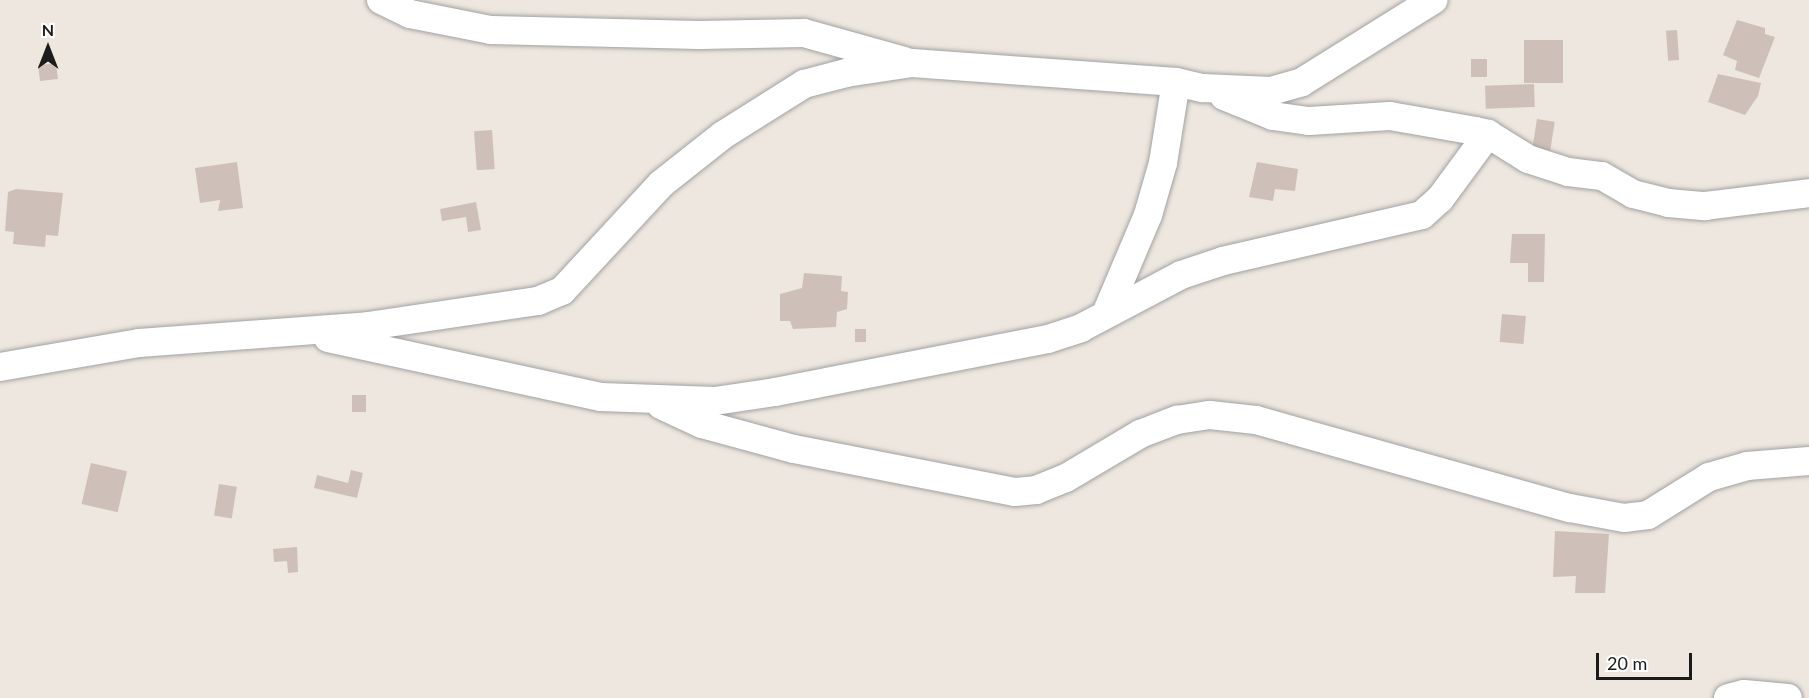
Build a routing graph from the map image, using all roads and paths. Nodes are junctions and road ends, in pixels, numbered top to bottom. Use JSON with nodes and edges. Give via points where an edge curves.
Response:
{"nodes":[{"id":1,"x":381,"y":0,"type":"edge"},
{"id":2,"x":1433,"y":0,"type":"edge"},
{"id":3,"x":912,"y":63,"type":"junction"},
{"id":4,"x":1189,"y":85,"type":"junction"},
{"id":5,"x":1488,"y":134,"type":"junction"},
{"id":6,"x":1809,"y":193,"type":"edge"},
{"id":7,"x":1106,"y":314,"type":"junction"},
{"id":8,"x":297,"y":331,"type":"junction"},
{"id":9,"x":0,"y":367,"type":"edge"},
{"id":10,"x":654,"y":402,"type":"junction"},
{"id":11,"x":1809,"y":461,"type":"edge"},
{"id":12,"x":1728,"y":698,"type":"edge"},
{"id":13,"x":1788,"y":698,"type":"edge"}],
"edges":[{"from":1,"to":3,"type":"street","via":[[410,14],[491,30],[699,35],[804,33]]},
{"from":2,"to":4,"type":"street","via":[[1302,81],[1271,91]]},
{"from":3,"to":4,"type":"street"},
{"from":3,"to":8,"type":"street","via":[[804,84],[774,100],[661,184],[562,291],[538,301],[369,326]]},
{"from":4,"to":5,"type":"street","via":[[1273,116],[1300,120],[1390,116]]},
{"from":4,"to":7,"type":"street","via":[[1148,215]]},
{"from":5,"to":6,"type":"street","via":[[1528,159],[1568,172],[1602,176],[1633,194],[1668,203],[1705,206]]},
{"from":5,"to":7,"type":"street","via":[[1440,199],[1422,215],[1223,261],[1181,275]]},
{"from":7,"to":10,"type":"street","via":[[1059,335],[999,350],[947,356],[776,392],[715,401]]},
{"from":8,"to":9,"type":"street","via":[[139,343]]},
{"from":8,"to":10,"type":"street","via":[[602,397]]},
{"from":10,"to":11,"type":"street","via":[[702,424],[794,449],[1015,492],[1036,490],[1066,478],[1140,434],[1177,420],[1210,415],[1256,420],[1570,508],[1624,519],[1648,515],[1709,477],[1747,466]]},
{"from":12,"to":13,"type":"street","via":[[1744,694]]}]}
